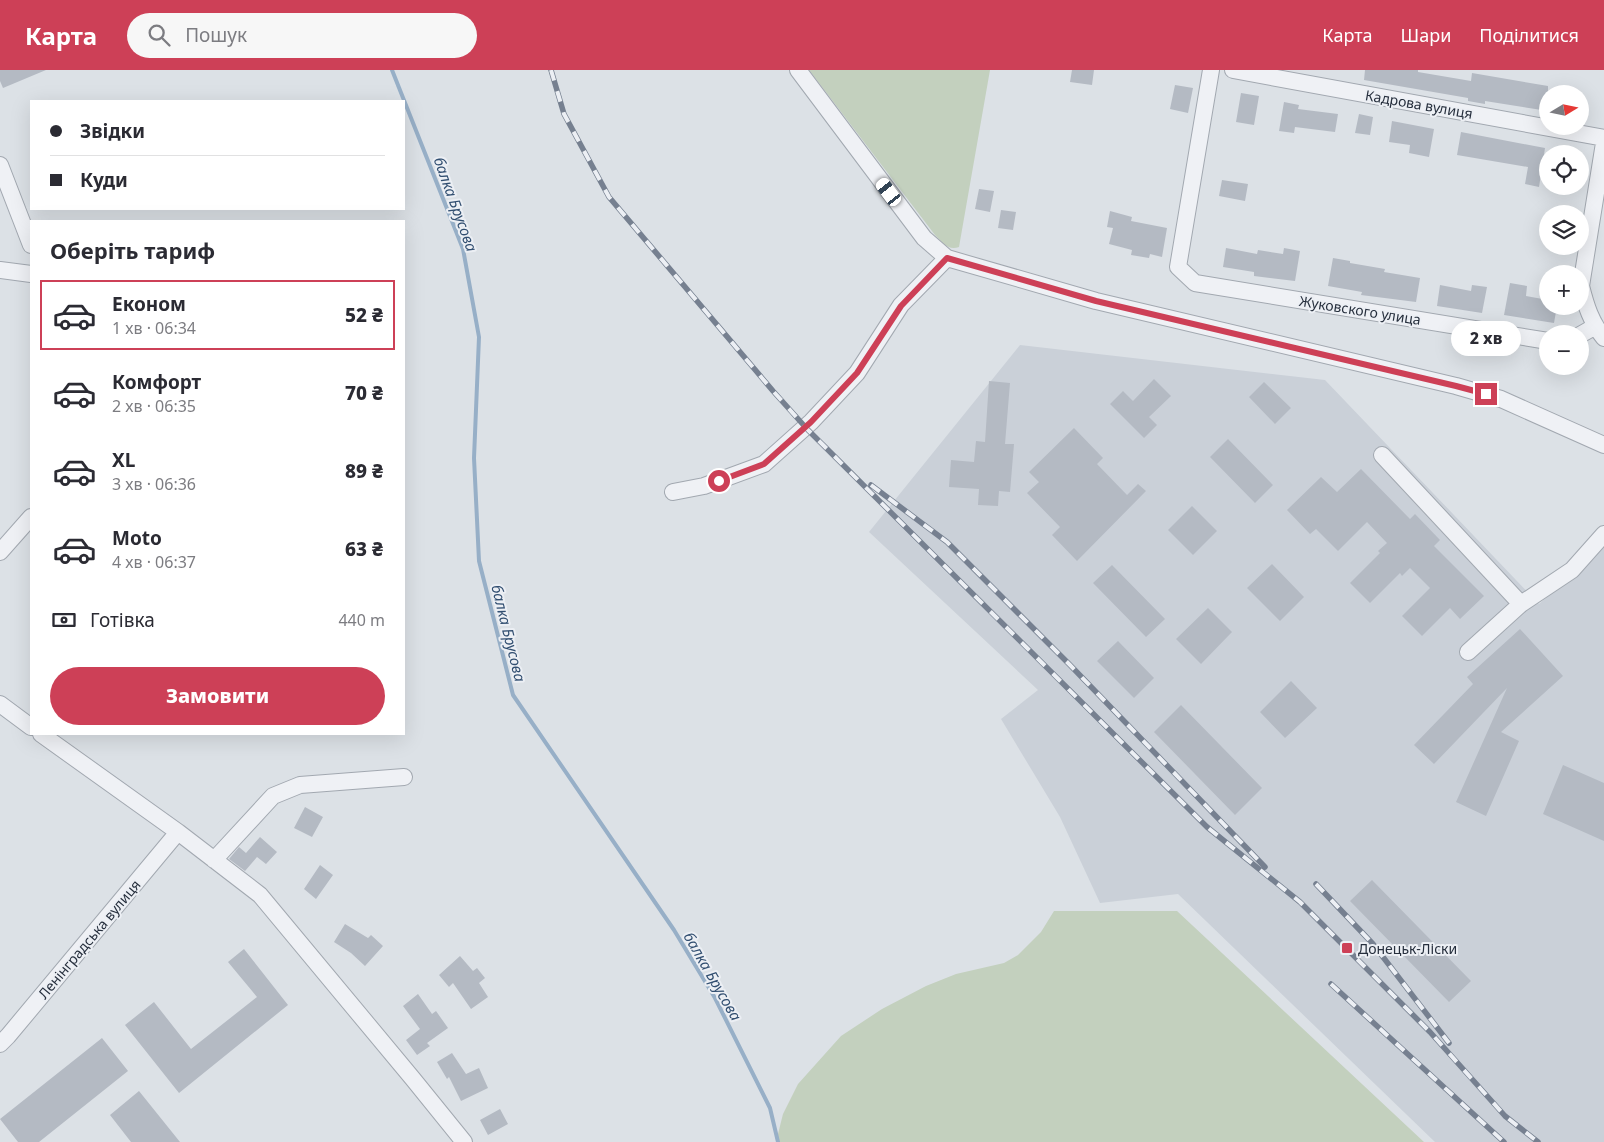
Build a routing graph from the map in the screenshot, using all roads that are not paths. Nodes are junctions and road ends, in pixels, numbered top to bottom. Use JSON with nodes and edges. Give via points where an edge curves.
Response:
{"nodes":[{"id":1,"x":798,"y":70,"type":"edge"},
{"id":2,"x":1211,"y":70,"type":"edge"},
{"id":3,"x":1233,"y":70,"type":"edge"},
{"id":4,"x":1604,"y":138,"type":"edge"},
{"id":5,"x":1604,"y":143,"type":"edge"},
{"id":6,"x":0,"y":165,"type":"edge"},
{"id":7,"x":4,"y":186,"type":"edge"},
{"id":8,"x":30,"y":243,"type":"edge"},
{"id":9,"x":947,"y":258,"type":"junction"},
{"id":10,"x":0,"y":270,"type":"edge"},
{"id":11,"x":30,"y":274,"type":"edge"},
{"id":12,"x":1599,"y":332,"type":"edge"},
{"id":13,"x":1539,"y":340,"type":"edge"},
{"id":14,"x":1604,"y":445,"type":"edge"},
{"id":15,"x":1382,"y":455,"type":"dead end"},
{"id":16,"x":673,"y":492,"type":"dead end"},
{"id":17,"x":30,"y":518,"type":"edge"},
{"id":18,"x":1604,"y":534,"type":"edge"},
{"id":19,"x":0,"y":552,"type":"edge"},
{"id":20,"x":1521,"y":604,"type":"junction"},
{"id":21,"x":1468,"y":652,"type":"dead end"},
{"id":22,"x":0,"y":704,"type":"edge"},
{"id":23,"x":30,"y":726,"type":"edge"},
{"id":24,"x":42,"y":735,"type":"edge"},
{"id":25,"x":404,"y":778,"type":"dead end"},
{"id":26,"x":178,"y":832,"type":"junction"},
{"id":27,"x":214,"y":860,"type":"junction"},
{"id":28,"x":0,"y":1044,"type":"edge"},
{"id":29,"x":464,"y":1142,"type":"edge"}],
"edges":[{"from":1,"to":9,"type":"street","via":[[924,238]]},
{"from":2,"to":13,"type":"street","name":"Жуковского улица","via":[[1178,267],[1195,283]]},
{"from":3,"to":4,"type":"street","name":"Кадрова вулиця"},
{"from":5,"to":12,"type":"street","via":[[1581,286],[1587,309]]},
{"from":6,"to":7,"type":"street"},
{"from":7,"to":8,"type":"street"},
{"from":9,"to":14,"type":"street","via":[[1096,301],[1456,386],[1501,399]]},
{"from":9,"to":16,"type":"street","via":[[901,306],[857,373],[811,422],[764,464],[704,486]]},
{"from":10,"to":11,"type":"street"},
{"from":15,"to":20,"type":"street"},
{"from":17,"to":19,"type":"street"},
{"from":18,"to":20,"type":"street","via":[[1572,570]]},
{"from":20,"to":21,"type":"street"},
{"from":22,"to":23,"type":"street"},
{"from":24,"to":26,"type":"street"},
{"from":25,"to":27,"type":"street","via":[[300,785],[273,796]]},
{"from":26,"to":27,"type":"street"},
{"from":26,"to":28,"type":"street","name":"Ленінградська вулиця"},
{"from":27,"to":29,"type":"street","via":[[260,895]]}]}
